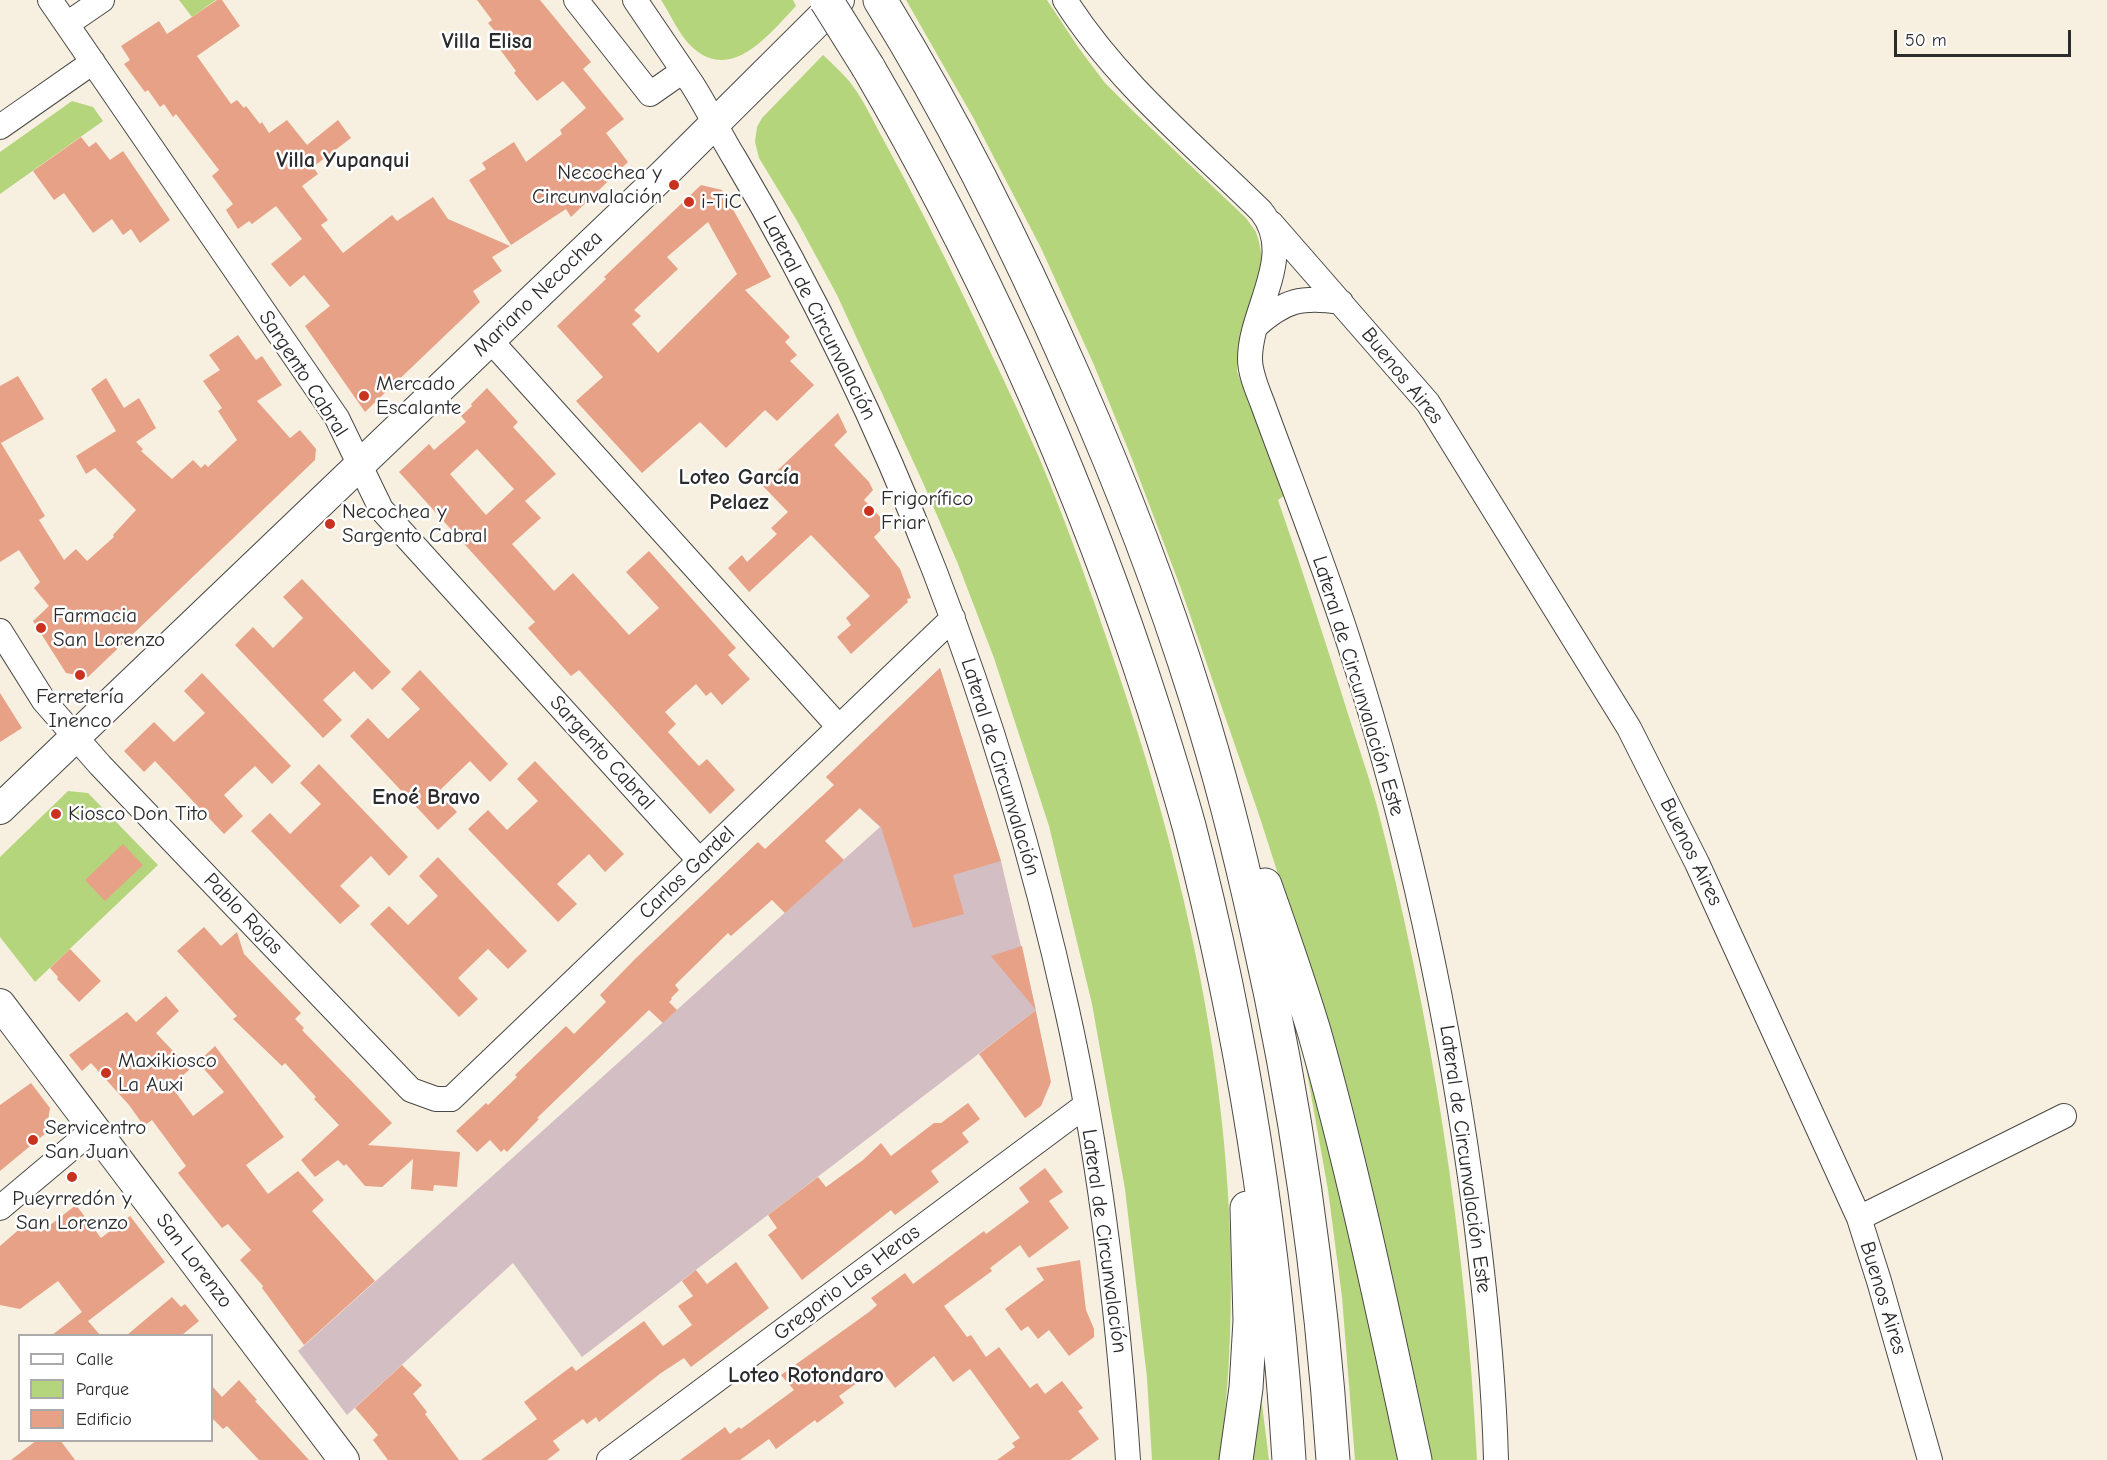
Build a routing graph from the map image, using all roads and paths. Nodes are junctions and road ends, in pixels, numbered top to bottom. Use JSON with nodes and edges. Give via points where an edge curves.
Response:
{"nodes":[{"id":1,"x":50,"y":0,"type":"edge"},
{"id":2,"x":102,"y":0,"type":"edge"},
{"id":3,"x":576,"y":0,"type":"edge"},
{"id":4,"x":635,"y":0,"type":"edge"},
{"id":5,"x":826,"y":0,"type":"edge"},
{"id":6,"x":840,"y":0,"type":"edge"},
{"id":7,"x":880,"y":0,"type":"edge"},
{"id":8,"x":1065,"y":0,"type":"edge"},
{"id":9,"x":67,"y":24,"type":"junction"},
{"id":10,"x":93,"y":62,"type":"junction"},
{"id":11,"x":683,"y":71,"type":"junction"},
{"id":12,"x":715,"y":123,"type":"junction"},
{"id":13,"x":0,"y":127,"type":"edge"},
{"id":14,"x":1267,"y":219,"type":"junction"},
{"id":15,"x":1341,"y":302,"type":"junction"},
{"id":16,"x":1256,"y":326,"type":"junction"},
{"id":17,"x":490,"y":340,"type":"junction"},
{"id":18,"x":359,"y":465,"type":"junction"},
{"id":19,"x":953,"y":618,"type":"junction"},
{"id":20,"x":0,"y":631,"type":"edge"},
{"id":21,"x":1196,"y":698,"type":"junction"},
{"id":22,"x":839,"y":727,"type":"junction"},
{"id":23,"x":75,"y":737,"type":"junction"},
{"id":24,"x":0,"y":809,"type":"edge"},
{"id":25,"x":700,"y":861,"type":"junction"},
{"id":26,"x":0,"y":1004,"type":"edge"},
{"id":27,"x":411,"y":1090,"type":"joint"},
{"id":28,"x":1246,"y":1092,"type":"junction"},
{"id":29,"x":1086,"y":1105,"type":"junction"},
{"id":30,"x":2064,"y":1116,"type":"dead end"},
{"id":31,"x":94,"y":1129,"type":"junction"},
{"id":32,"x":0,"y":1208,"type":"edge"},
{"id":33,"x":1859,"y":1218,"type":"junction"},
{"id":34,"x":344,"y":1460,"type":"edge"},
{"id":35,"x":609,"y":1460,"type":"edge"},
{"id":36,"x":1128,"y":1460,"type":"edge"},
{"id":37,"x":1236,"y":1460,"type":"edge"},
{"id":38,"x":1289,"y":1460,"type":"edge"},
{"id":39,"x":1333,"y":1460,"type":"edge"},
{"id":40,"x":1415,"y":1460,"type":"edge"},
{"id":41,"x":1496,"y":1460,"type":"edge"},
{"id":42,"x":1930,"y":1460,"type":"edge"}],
"edges":[{"from":1,"to":9,"type":"street","name":"Sargento Cabral"},
{"from":2,"to":9,"type":"street"},
{"from":3,"to":11,"type":"street","via":[[650,94]]},
{"from":4,"to":11,"type":"street","name":"Lateral de Circunvalación"},
{"from":5,"to":28,"type":"highway","bridge":true,"via":[[926,168],[1034,390],[1094,536],[1153,706],[1188,824],[1230,1000]]},
{"from":6,"to":12,"type":"main road","name":"Mariano Necochea"},
{"from":7,"to":21,"type":"highway","via":[[989,195],[1047,313],[1130,509]]},
{"from":8,"to":14,"type":"street","via":[[1126,80]]},
{"from":9,"to":10,"type":"street","name":"Sargento Cabral"},
{"from":10,"to":13,"type":"street"},
{"from":10,"to":18,"type":"street","name":"Sargento Cabral","via":[[337,418]]},
{"from":11,"to":12,"type":"street","name":"Lateral de Circunvalación"},
{"from":12,"to":17,"type":"main road","name":"Mariano Necochea"},
{"from":12,"to":19,"type":"street","name":"Lateral de Circunvalación","via":[[835,343]]},
{"from":14,"to":15,"type":"street","name":"Buenos Aires"},
{"from":14,"to":16,"type":"street","name":"Lateral de Circunvalación Este","via":[[1274,235],[1275,262]]},
{"from":15,"to":16,"type":"street","via":[[1318,298],[1293,301]]},
{"from":15,"to":33,"type":"street","name":"Buenos Aires","via":[[1428,403],[1629,728],[1697,863]]},
{"from":16,"to":41,"type":"street","name":"Lateral de Circunvalación Este","via":[[1252,373],[1354,659],[1399,818],[1432,962],[1459,1100],[1480,1255],[1491,1357]]},
{"from":17,"to":18,"type":"main road","name":"Mariano Necochea"},
{"from":17,"to":22,"type":"street"},
{"from":18,"to":23,"type":"main road","name":"Mariano Necochea"},
{"from":18,"to":25,"type":"street","name":"Sargento Cabral","via":[[381,509]]},
{"from":19,"to":22,"type":"street","name":"Carlos Gardel"},
{"from":19,"to":29,"type":"street","name":"Lateral de Circunvalación","via":[[1010,787],[1051,940]]},
{"from":20,"to":23,"type":"street","via":[[44,701]]},
{"from":21,"to":39,"type":"highway","via":[[1246,884],[1294,1112],[1321,1310]]},
{"from":21,"to":40,"type":"highway","via":[[1265,884],[1313,1031],[1360,1211]]},
{"from":22,"to":25,"type":"street","name":"Carlos Gardel"},
{"from":23,"to":24,"type":"main road","name":"Mariano Necochea"},
{"from":23,"to":27,"type":"street","name":"Pablo Rojas"},
{"from":25,"to":27,"type":"street","name":"Carlos Gardel","via":[[451,1099],[436,1099]]},
{"from":26,"to":31,"type":"main road","name":"San Lorenzo"},
{"from":28,"to":37,"type":"highway","via":[[1250,1321]]},
{"from":28,"to":38,"type":"highway","via":[[1274,1274]]},
{"from":29,"to":35,"type":"street","name":"Gregorio Las Heras"},
{"from":29,"to":36,"type":"street","name":"Lateral de Circunvalación","via":[[1109,1249]]},
{"from":30,"to":33,"type":"street"},
{"from":31,"to":32,"type":"street"},
{"from":31,"to":34,"type":"main road","name":"San Lorenzo"},
{"from":33,"to":42,"type":"street","name":"Buenos Aires"}]}
